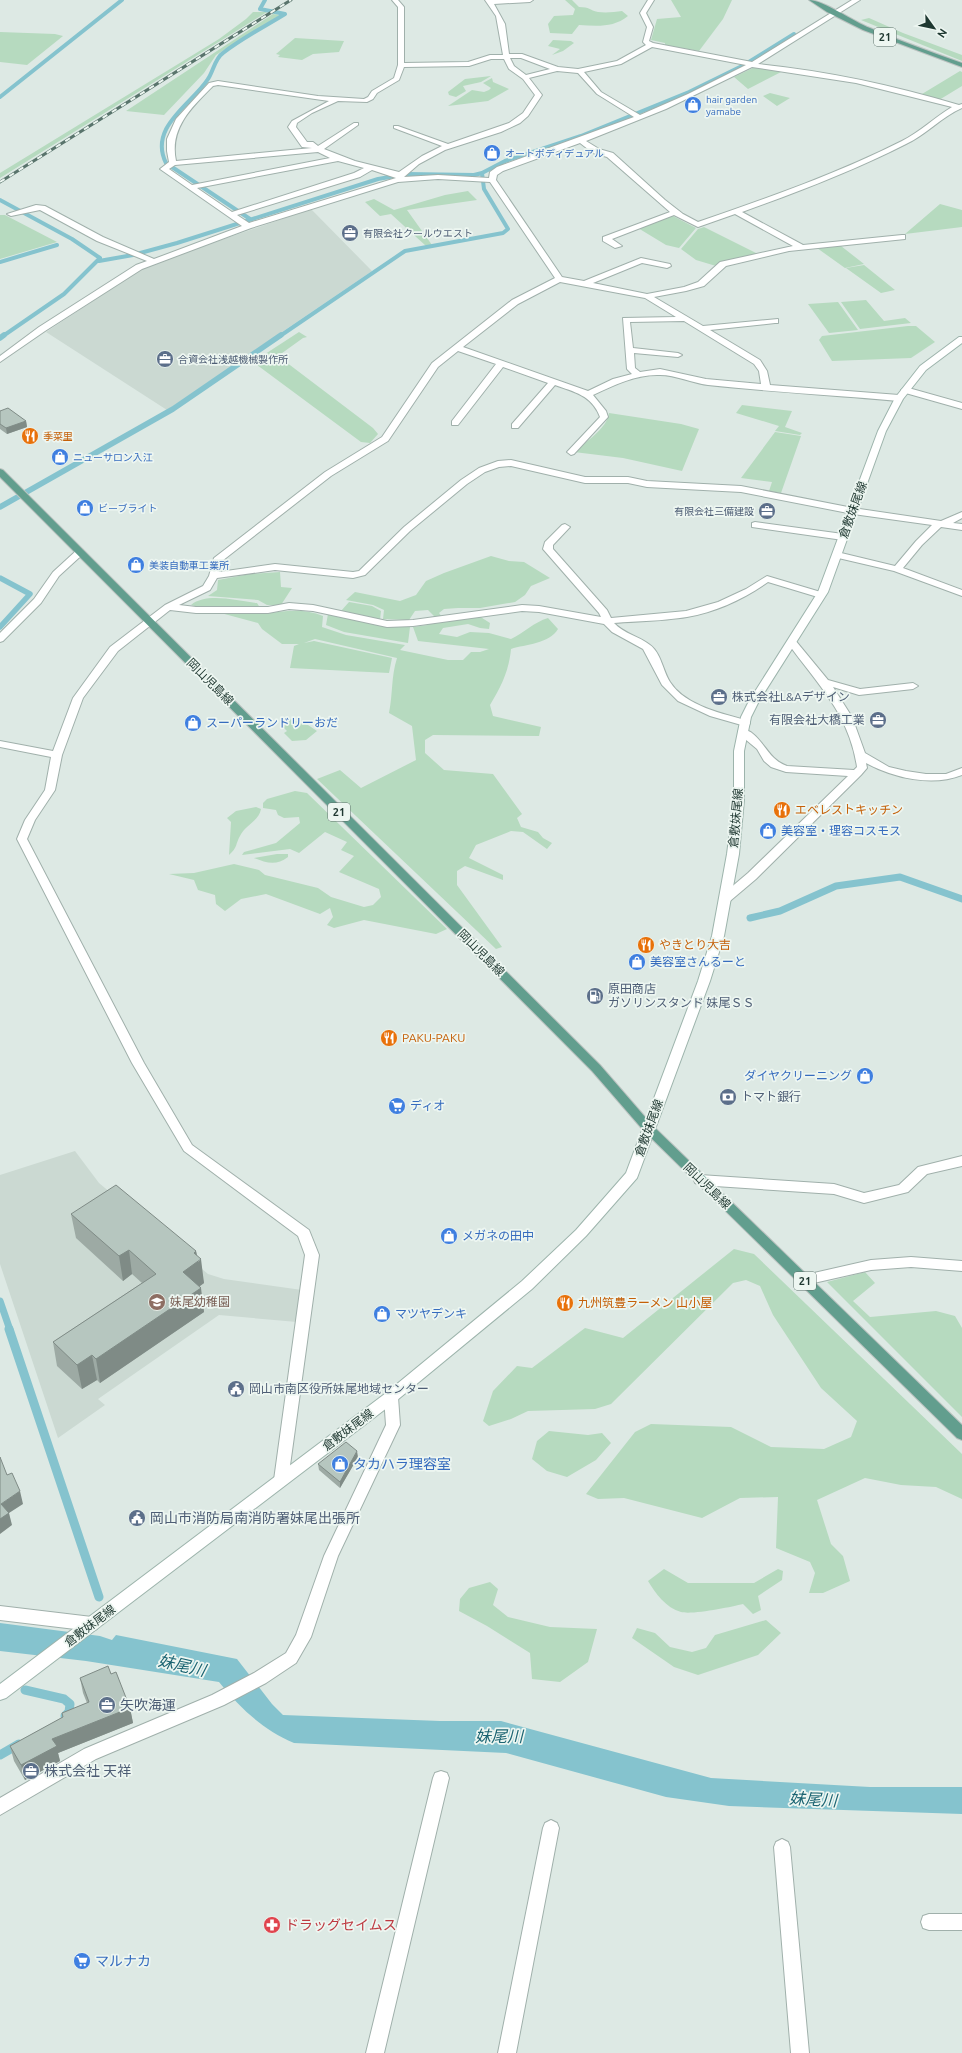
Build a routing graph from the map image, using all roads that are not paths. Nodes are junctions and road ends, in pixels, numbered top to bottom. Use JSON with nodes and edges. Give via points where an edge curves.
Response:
{"nodes":[{"id":1,"x":395,"y":0,"type":"edge"},
{"id":2,"x":530,"y":0,"type":"edge"},
{"id":3,"x":651,"y":0,"type":"edge"},
{"id":4,"x":812,"y":0,"type":"edge"},
{"id":5,"x":857,"y":0,"type":"edge"},
{"id":6,"x":489,"y":1,"type":"edge"},
{"id":7,"x":835,"y":13,"type":"junction"},
{"id":8,"x":651,"y":45,"type":"junction"},
{"id":9,"x":506,"y":56,"type":"junction"},
{"id":10,"x":751,"y":63,"type":"junction"},
{"id":11,"x":401,"y":65,"type":"junction"},
{"id":12,"x":962,"y":65,"type":"edge"},
{"id":13,"x":557,"y":69,"type":"junction"},
{"id":14,"x":580,"y":71,"type":"junction"},
{"id":15,"x":525,"y":77,"type":"junction"},
{"id":16,"x":337,"y":100,"type":"junction"},
{"id":17,"x":960,"y":107,"type":"edge"},
{"id":18,"x":636,"y":115,"type":"junction"},
{"id":19,"x":356,"y":124,"type":"dead end"},
{"id":20,"x":396,"y":127,"type":"dead end"},
{"id":21,"x":581,"y":140,"type":"junction"},
{"id":22,"x":448,"y":146,"type":"junction"},
{"id":23,"x":318,"y":150,"type":"junction"},
{"id":24,"x":339,"y":158,"type":"junction"},
{"id":25,"x":170,"y":165,"type":"junction"},
{"id":26,"x":372,"y":167,"type":"junction"},
{"id":27,"x":400,"y":177,"type":"junction"},
{"id":28,"x":490,"y":180,"type":"junction"},
{"id":29,"x":197,"y":186,"type":"junction"},
{"id":30,"x":236,"y":212,"type":"junction"},
{"id":31,"x":675,"y":212,"type":"junction"},
{"id":32,"x":737,"y":212,"type":"junction"},
{"id":33,"x":13,"y":214,"type":"dead end"},
{"id":34,"x":244,"y":223,"type":"junction"},
{"id":35,"x":902,"y":237,"type":"dead end"},
{"id":36,"x":618,"y":246,"type":"dead end"},
{"id":37,"x":802,"y":248,"type":"junction"},
{"id":38,"x":152,"y":261,"type":"junction"},
{"id":39,"x":667,"y":266,"type":"dead end"},
{"id":40,"x":559,"y":280,"type":"junction"},
{"id":41,"x":585,"y":284,"type":"junction"},
{"id":42,"x":647,"y":296,"type":"junction"},
{"id":43,"x":685,"y":319,"type":"junction"},
{"id":44,"x":775,"y":321,"type":"dead end"},
{"id":45,"x":701,"y":329,"type":"junction"},
{"id":46,"x":962,"y":339,"type":"edge"},
{"id":47,"x":458,"y":348,"type":"junction"},
{"id":48,"x":630,"y":350,"type":"junction"},
{"id":49,"x":678,"y":355,"type":"dead end"},
{"id":50,"x":0,"y":360,"type":"edge"},
{"id":51,"x":502,"y":364,"type":"junction"},
{"id":52,"x":638,"y":375,"type":"junction"},
{"id":53,"x":553,"y":382,"type":"junction"},
{"id":54,"x":766,"y":388,"type":"junction"},
{"id":55,"x":588,"y":394,"type":"junction"},
{"id":56,"x":902,"y":394,"type":"junction"},
{"id":57,"x":962,"y":406,"type":"edge"},
{"id":58,"x":455,"y":423,"type":"dead end"},
{"id":59,"x":515,"y":426,"type":"dead end"},
{"id":60,"x":571,"y":452,"type":"dead end"},
{"id":61,"x":0,"y":472,"type":"edge"},
{"id":62,"x":853,"y":511,"type":"junction"},
{"id":63,"x":962,"y":515,"type":"edge"},
{"id":64,"x":941,"y":524,"type":"junction"},
{"id":65,"x":755,"y":526,"type":"dead end"},
{"id":66,"x":565,"y":527,"type":"dead end"},
{"id":67,"x":962,"y":527,"type":"edge"},
{"id":68,"x":843,"y":537,"type":"junction"},
{"id":69,"x":80,"y":552,"type":"junction"},
{"id":70,"x":837,"y":555,"type":"junction"},
{"id":71,"x":897,"y":569,"type":"junction"},
{"id":72,"x":214,"y":576,"type":"junction"},
{"id":73,"x":962,"y":593,"type":"edge"},
{"id":74,"x":821,"y":595,"type":"junction"},
{"id":75,"x":168,"y":607,"type":"junction"},
{"id":76,"x":149,"y":621,"type":"junction"},
{"id":77,"x":606,"y":621,"type":"junction"},
{"id":78,"x":0,"y":639,"type":"edge"},
{"id":79,"x":792,"y":642,"type":"junction"},
{"id":80,"x":825,"y":683,"type":"junction"},
{"id":81,"x":913,"y":686,"type":"dead end"},
{"id":82,"x":744,"y":727,"type":"junction"},
{"id":83,"x":0,"y":744,"type":"edge"},
{"id":84,"x":57,"y":755,"type":"junction"},
{"id":85,"x":861,"y":755,"type":"junction"},
{"id":86,"x":962,"y":771,"type":"edge"},
{"id":87,"x":857,"y":773,"type":"junction"},
{"id":88,"x":726,"y":898,"type":"junction"},
{"id":89,"x":648,"y":1128,"type":"junction"},
{"id":90,"x":962,"y":1161,"type":"edge"},
{"id":91,"x":700,"y":1180,"type":"junction"},
{"id":92,"x":962,"y":1266,"type":"edge"},
{"id":93,"x":805,"y":1280,"type":"junction"},
{"id":94,"x":391,"y":1397,"type":"junction"},
{"id":95,"x":962,"y":1434,"type":"edge"},
{"id":96,"x":280,"y":1480,"type":"junction"},
{"id":97,"x":0,"y":1613,"type":"edge"},
{"id":98,"x":86,"y":1628,"type":"junction"},
{"id":99,"x":0,"y":1694,"type":"edge"},
{"id":100,"x":441,"y":1778,"type":"dead end"},
{"id":101,"x":0,"y":1807,"type":"edge"},
{"id":102,"x":551,"y":1828,"type":"dead end"},
{"id":103,"x":782,"y":1847,"type":"dead end"},
{"id":104,"x":929,"y":1922,"type":"dead end"},
{"id":105,"x":962,"y":1922,"type":"edge"},
{"id":106,"x":375,"y":2053,"type":"edge"},
{"id":107,"x":507,"y":2053,"type":"edge"},
{"id":108,"x":800,"y":2053,"type":"edge"}],
"edges":[{"from":1,"to":11,"type":"street","via":[[401,7]]},
{"from":2,"to":6,"type":"street"},
{"from":3,"to":8,"type":"street","via":[[643,13],[650,27],[646,42]]},
{"from":4,"to":7,"type":"main road","number":"21"},
{"from":5,"to":7,"type":"street"},
{"from":6,"to":9,"type":"street","via":[[500,20],[505,37]]},
{"from":7,"to":10,"type":"street"},
{"from":7,"to":12,"type":"main road","number":"21","via":[[889,38]]},
{"from":8,"to":10,"type":"street"},
{"from":8,"to":14,"type":"street","via":[[619,63]]},
{"from":9,"to":11,"type":"street","via":[[490,57],[469,64]]},
{"from":9,"to":13,"type":"street","via":[[522,56]]},
{"from":9,"to":15,"type":"street","via":[[511,68]]},
{"from":10,"to":17,"type":"street","via":[[870,85]]},
{"from":10,"to":18,"type":"street","via":[[716,84]]},
{"from":11,"to":16,"type":"street","via":[[397,79],[374,92],[371,98],[365,101]]},
{"from":13,"to":14,"type":"street"},
{"from":13,"to":15,"type":"street"},
{"from":14,"to":18,"type":"street","via":[[599,93]]},
{"from":15,"to":22,"type":"street","via":[[539,95],[523,117],[502,129]]},
{"from":16,"to":23,"type":"street","via":[[310,112],[294,122],[292,127],[305,145],[310,144]]},
{"from":16,"to":25,"type":"street","via":[[225,82],[211,84],[181,114],[171,139]]},
{"from":17,"to":32,"type":"street","via":[[905,142]]},
{"from":18,"to":21,"type":"street"},
{"from":19,"to":23,"type":"street"},
{"from":20,"to":22,"type":"street"},
{"from":21,"to":28,"type":"street","via":[[500,169]]},
{"from":21,"to":31,"type":"street","via":[[596,151],[610,155]]},
{"from":22,"to":27,"type":"street","via":[[425,158]]},
{"from":23,"to":24,"type":"street"},
{"from":23,"to":25,"type":"street"},
{"from":24,"to":26,"type":"street"},
{"from":24,"to":29,"type":"street"},
{"from":25,"to":29,"type":"street","via":[[164,169]]},
{"from":26,"to":27,"type":"street"},
{"from":26,"to":30,"type":"street","via":[[357,175]]},
{"from":27,"to":28,"type":"street"},
{"from":27,"to":34,"type":"street"},
{"from":28,"to":40,"type":"street"},
{"from":29,"to":30,"type":"street"},
{"from":30,"to":34,"type":"street"},
{"from":31,"to":32,"type":"street","via":[[698,225]]},
{"from":31,"to":36,"type":"street","via":[[606,239]]},
{"from":32,"to":37,"type":"street"},
{"from":33,"to":38,"type":"street","via":[[36,207],[49,210],[100,239]]},
{"from":34,"to":38,"type":"street"},
{"from":35,"to":37,"type":"street"},
{"from":37,"to":42,"type":"street","via":[[723,264],[700,284]]},
{"from":38,"to":50,"type":"street","via":[[127,273],[85,300]]},
{"from":39,"to":41,"type":"street","via":[[641,260]]},
{"from":40,"to":41,"type":"street"},
{"from":40,"to":47,"type":"street","via":[[515,302]]},
{"from":41,"to":42,"type":"street"},
{"from":42,"to":43,"type":"street"},
{"from":43,"to":45,"type":"street"},
{"from":43,"to":48,"type":"street","via":[[626,320]]},
{"from":44,"to":45,"type":"street"},
{"from":45,"to":54,"type":"street","via":[[757,362],[763,372]]},
{"from":46,"to":56,"type":"street","name":"倉敷妹尾線","via":[[934,359]]},
{"from":47,"to":51,"type":"street"},
{"from":47,"to":72,"type":"street","via":[[435,365],[385,439],[328,474],[251,532],[217,560]]},
{"from":48,"to":49,"type":"street"},
{"from":48,"to":52,"type":"street","via":[[631,369]]},
{"from":51,"to":53,"type":"street"},
{"from":51,"to":58,"type":"street"},
{"from":52,"to":54,"type":"street","via":[[660,372],[706,382]]},
{"from":52,"to":55,"type":"street"},
{"from":53,"to":55,"type":"street"},
{"from":53,"to":59,"type":"street"},
{"from":54,"to":56,"type":"street"},
{"from":55,"to":60,"type":"street","via":[[604,417]]},
{"from":56,"to":57,"type":"street"},
{"from":56,"to":62,"type":"street","name":"倉敷妹尾線","via":[[882,431]]},
{"from":61,"to":69,"type":"main road","name":"岡山児島線","number":"21"},
{"from":62,"to":64,"type":"street"},
{"from":62,"to":68,"type":"street","name":"倉敷妹尾線"},
{"from":62,"to":72,"type":"street","via":[[741,488],[647,484],[628,480],[585,480],[511,463],[498,464],[482,470],[464,482],[407,529],[362,573],[275,567]]},
{"from":63,"to":64,"type":"street"},
{"from":64,"to":67,"type":"street"},
{"from":64,"to":71,"type":"street","via":[[919,543]]},
{"from":65,"to":68,"type":"street"},
{"from":66,"to":77,"type":"street","via":[[548,544],[548,548],[604,612]]},
{"from":68,"to":70,"type":"street","name":"倉敷妹尾線"},
{"from":69,"to":76,"type":"main road","name":"岡山児島線","number":"21"},
{"from":69,"to":78,"type":"street","via":[[56,574],[38,601]]},
{"from":70,"to":71,"type":"street"},
{"from":70,"to":74,"type":"street","name":"倉敷妹尾線"},
{"from":71,"to":73,"type":"street"},
{"from":72,"to":75,"type":"street","via":[[207,588]]},
{"from":74,"to":77,"type":"street","via":[[767,579],[721,604],[687,614]]},
{"from":74,"to":79,"type":"street","name":"倉敷妹尾線"},
{"from":75,"to":76,"type":"street"},
{"from":75,"to":77,"type":"street","via":[[196,610],[268,610],[289,606],[313,608],[387,624],[413,623],[522,608]]},
{"from":76,"to":84,"type":"street","via":[[114,649],[78,698]]},
{"from":76,"to":89,"type":"main road","name":"岡山児島線","number":"21","via":[[590,1062]]},
{"from":77,"to":82,"type":"street","via":[[622,635],[648,647],[667,686],[682,698],[698,708]]},
{"from":79,"to":80,"type":"street"},
{"from":79,"to":82,"type":"street","name":"倉敷妹尾線","via":[[754,701]]},
{"from":80,"to":81,"type":"street","via":[[859,692]]},
{"from":80,"to":85,"type":"street","via":[[843,712]]},
{"from":82,"to":87,"type":"street","via":[[775,765],[786,769]]},
{"from":82,"to":88,"type":"street","name":"倉敷妹尾線","via":[[739,751],[739,800]]},
{"from":83,"to":84,"type":"street"},
{"from":84,"to":96,"type":"street","via":[[50,790],[30,820],[22,839],[138,1063],[188,1148],[304,1234],[312,1255]]},
{"from":85,"to":86,"type":"street","via":[[885,770],[906,774],[947,777]]},
{"from":85,"to":87,"type":"street","via":[[862,768]]},
{"from":87,"to":88,"type":"street","via":[[752,876]]},
{"from":88,"to":89,"type":"street","name":"倉敷妹尾線","via":[[718,936],[704,981]]},
{"from":89,"to":91,"type":"main road","name":"岡山児島線","number":"21"},
{"from":89,"to":94,"type":"street","name":"倉敷妹尾線","via":[[632,1175],[581,1233],[527,1285]]},
{"from":90,"to":91,"type":"street","via":[[923,1170],[903,1189],[864,1198],[834,1189]]},
{"from":91,"to":93,"type":"main road","name":"岡山児島線","number":"21"},
{"from":92,"to":93,"type":"street","via":[[911,1262],[871,1265]]},
{"from":93,"to":95,"type":"main road","name":"岡山児島線","number":"21"},
{"from":94,"to":96,"type":"street","name":"倉敷妹尾線"},
{"from":94,"to":101,"type":"street","via":[[394,1425],[332,1556],[303,1637],[291,1658],[218,1700],[90,1754]]},
{"from":96,"to":98,"type":"street","name":"倉敷妹尾線"},
{"from":97,"to":98,"type":"street"},
{"from":98,"to":99,"type":"street","name":"倉敷妹尾線"},
{"from":100,"to":106,"type":"street"},
{"from":102,"to":107,"type":"street"},
{"from":103,"to":108,"type":"street"},
{"from":104,"to":105,"type":"street"}]}
